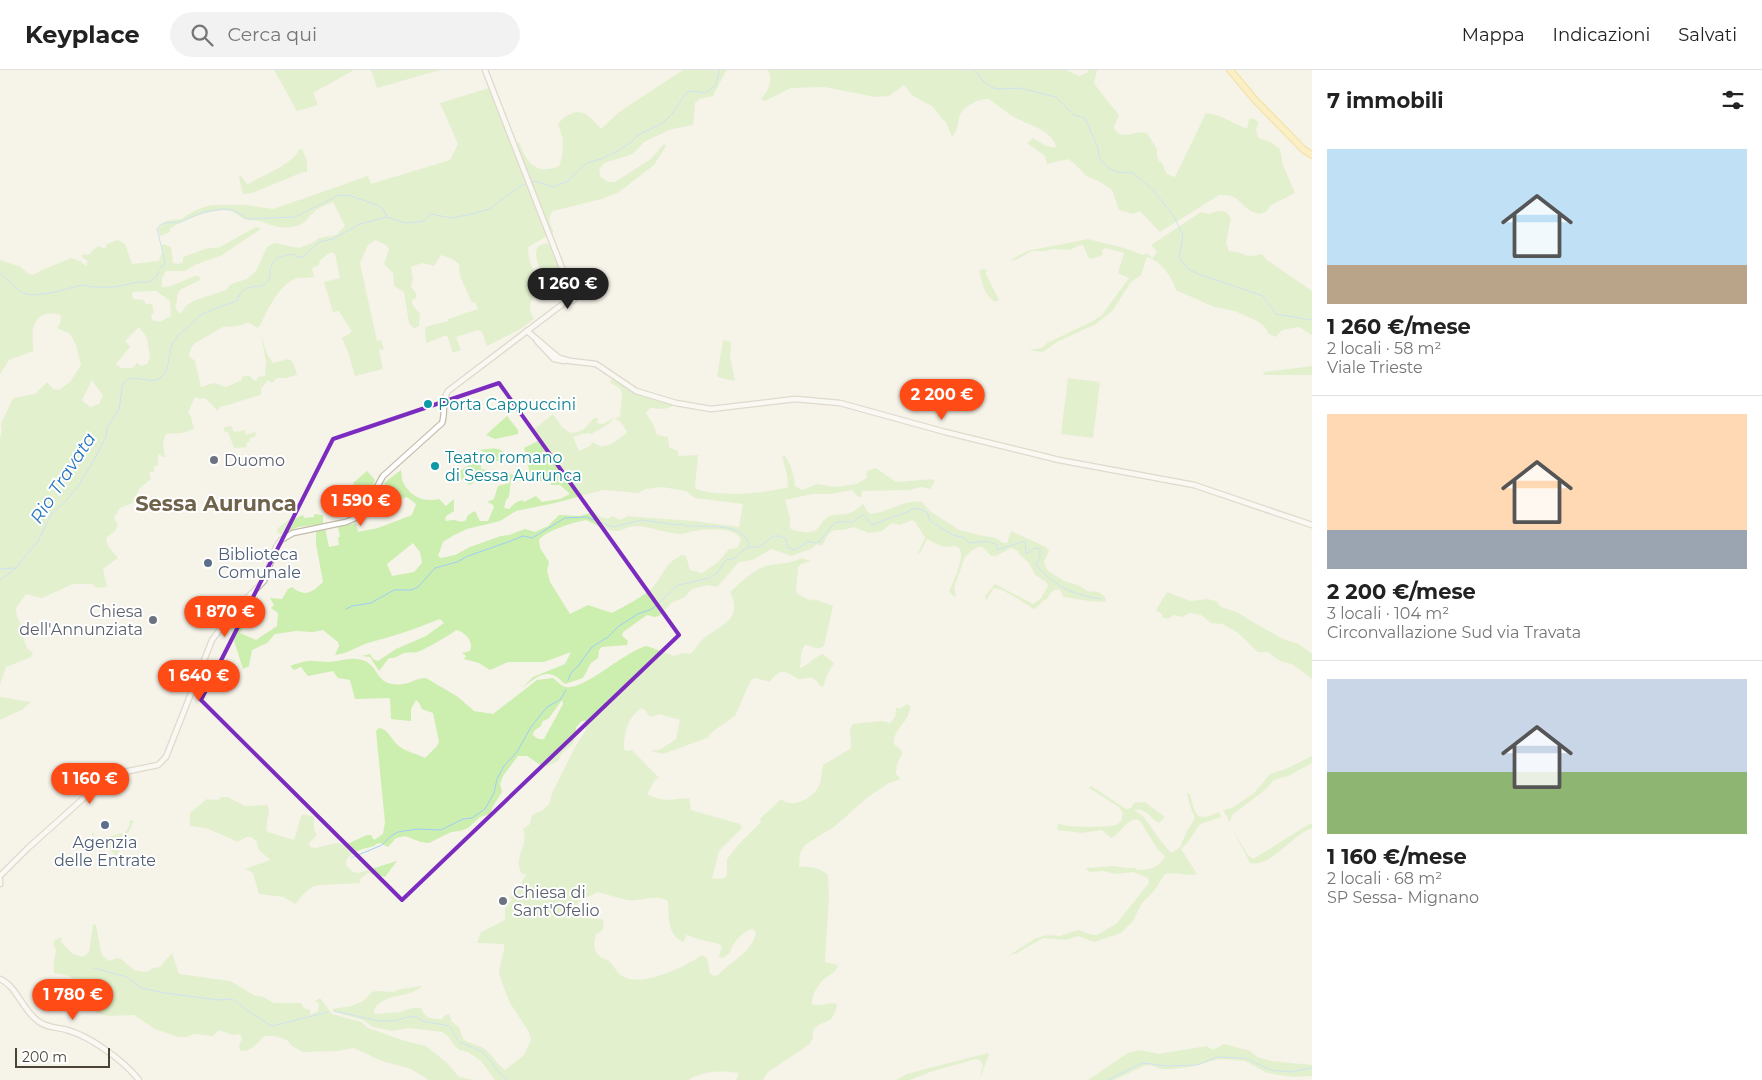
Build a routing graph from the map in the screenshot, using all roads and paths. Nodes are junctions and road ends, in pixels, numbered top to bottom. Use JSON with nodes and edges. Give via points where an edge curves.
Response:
{"nodes":[{"id":1,"x":484,"y":70,"type":"edge"},
{"id":2,"x":1230,"y":70,"type":"edge"},
{"id":3,"x":1312,"y":155,"type":"edge"},
{"id":4,"x":526,"y":332,"type":"junction"},
{"id":5,"x":1312,"y":525,"type":"edge"},
{"id":6,"x":0,"y":876,"type":"edge"},
{"id":7,"x":0,"y":880,"type":"edge"},
{"id":8,"x":0,"y":884,"type":"edge"},
{"id":9,"x":0,"y":979,"type":"edge"},
{"id":10,"x":138,"y":1080,"type":"edge"}],
"edges":[{"from":1,"to":4,"type":"street","via":[[570,294],[575,298]]},
{"from":2,"to":3,"type":"main road","via":[[1256,101]]},
{"from":4,"to":5,"type":"street","via":[[558,361],[596,364],[636,391],[676,403],[711,409],[795,399],[840,403],[1041,456],[1194,485]]},
{"from":4,"to":6,"type":"street","via":[[447,392],[442,424],[383,476],[359,516],[283,538],[264,581],[233,612],[212,640],[164,760],[105,779]]},
{"from":7,"to":8,"type":"street"},
{"from":9,"to":10,"type":"street","via":[[9,984],[36,1021],[74,1032],[101,1047],[125,1064]]}]}
